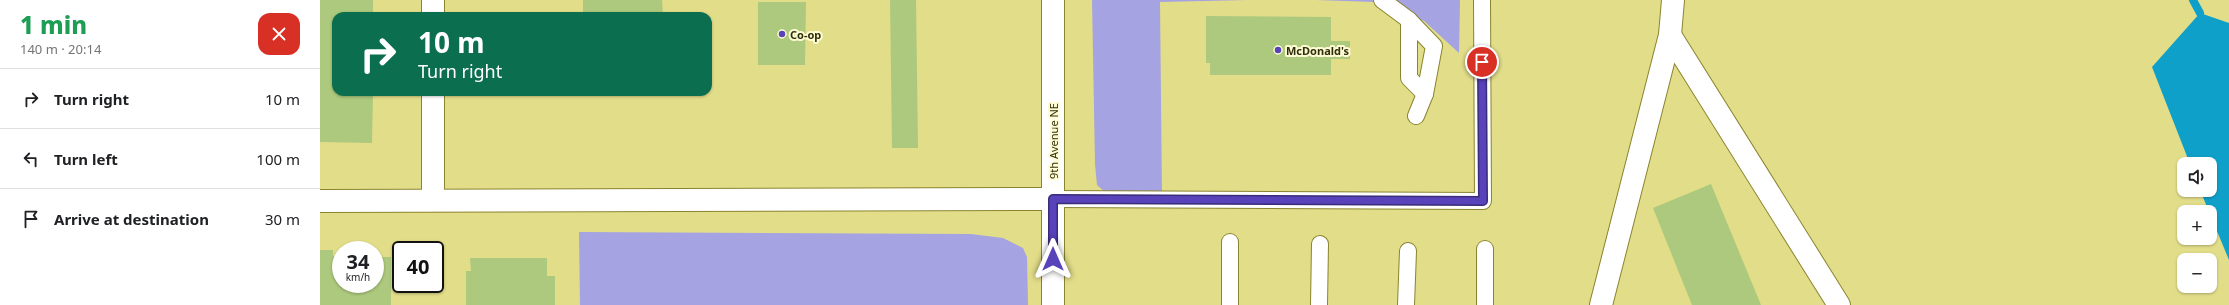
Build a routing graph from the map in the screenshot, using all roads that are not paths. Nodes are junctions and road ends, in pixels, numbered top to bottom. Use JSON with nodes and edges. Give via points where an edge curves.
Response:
{"nodes":[{"id":1,"x":433,"y":0,"type":"edge"},
{"id":2,"x":1053,"y":0,"type":"edge"},
{"id":3,"x":1382,"y":0,"type":"edge"},
{"id":4,"x":1482,"y":0,"type":"edge"},
{"id":5,"x":1673,"y":0,"type":"edge"},
{"id":6,"x":433,"y":12,"type":"edge"},
{"id":7,"x":1409,"y":20,"type":"junction"},
{"id":8,"x":1670,"y":35,"type":"junction"},
{"id":9,"x":1425,"y":94,"type":"junction"},
{"id":10,"x":433,"y":96,"type":"edge"},
{"id":11,"x":1416,"y":116,"type":"dead end"},
{"id":12,"x":1053,"y":199,"type":"junction"},
{"id":13,"x":433,"y":200,"type":"junction"},
{"id":14,"x":320,"y":201,"type":"edge"},
{"id":15,"x":1230,"y":242,"type":"dead end"},
{"id":16,"x":1320,"y":244,"type":"dead end"},
{"id":17,"x":1485,"y":249,"type":"dead end"},
{"id":18,"x":1408,"y":251,"type":"dead end"},
{"id":19,"x":1053,"y":305,"type":"edge"},
{"id":20,"x":1230,"y":305,"type":"edge"},
{"id":21,"x":1319,"y":305,"type":"edge"},
{"id":22,"x":1406,"y":305,"type":"edge"},
{"id":23,"x":1484,"y":305,"type":"edge"},
{"id":24,"x":1601,"y":305,"type":"edge"},
{"id":25,"x":1839,"y":305,"type":"edge"}],
"edges":[{"from":1,"to":6,"type":"street"},
{"from":2,"to":12,"type":"street","name":"9th Avenue NE"},
{"from":3,"to":7,"type":"lane"},
{"from":4,"to":12,"type":"lane","via":[[1483,201]]},
{"from":5,"to":8,"type":"street"},
{"from":7,"to":9,"type":"lane","via":[[1409,78]]},
{"from":7,"to":9,"type":"lane","via":[[1434,46]]},
{"from":8,"to":24,"type":"street"},
{"from":8,"to":25,"type":"street"},
{"from":9,"to":11,"type":"lane"},
{"from":10,"to":13,"type":"street"},
{"from":12,"to":13,"type":"street"},
{"from":12,"to":19,"type":"street","name":"9th Avenue NE"},
{"from":13,"to":14,"type":"street"},
{"from":15,"to":20,"type":"lane"},
{"from":16,"to":21,"type":"lane"},
{"from":17,"to":23,"type":"lane"},
{"from":18,"to":22,"type":"lane"}]}
